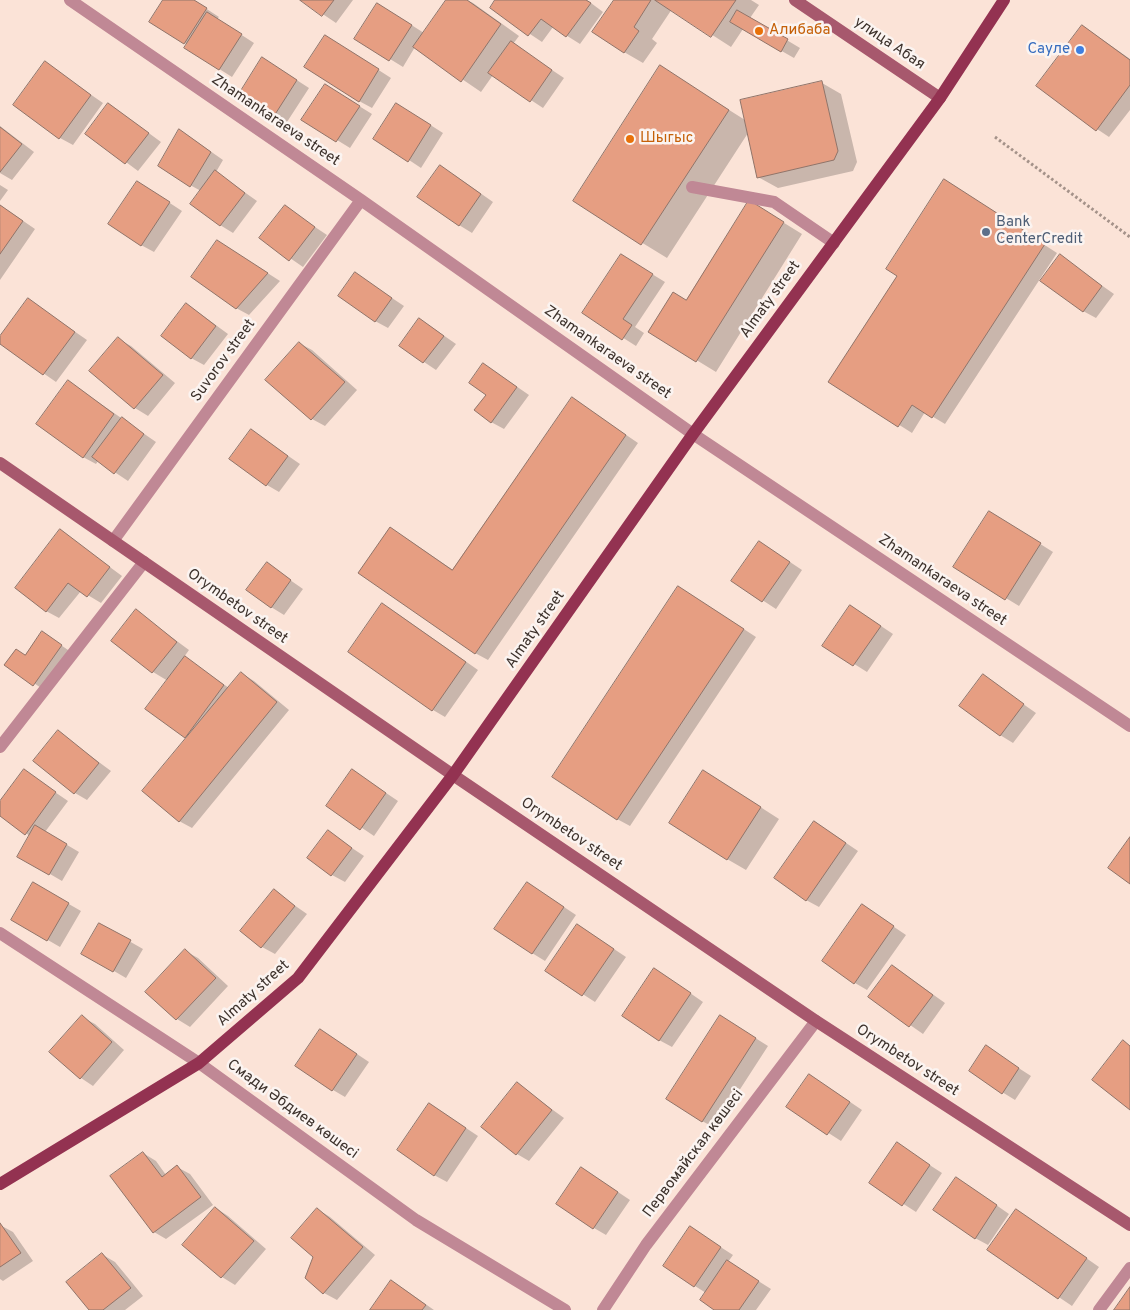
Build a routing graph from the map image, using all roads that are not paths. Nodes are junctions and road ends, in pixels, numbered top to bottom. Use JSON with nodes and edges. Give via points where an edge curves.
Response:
{"nodes":[{"id":1,"x":70,"y":0,"type":"edge"},
{"id":2,"x":795,"y":0,"type":"edge"},
{"id":3,"x":1004,"y":0,"type":"edge"},
{"id":4,"x":940,"y":98,"type":"junction"},
{"id":5,"x":692,"y":187,"type":"dead end"},
{"id":6,"x":361,"y":200,"type":"junction"},
{"id":7,"x":834,"y":243,"type":"junction"},
{"id":8,"x":693,"y":434,"type":"junction"},
{"id":9,"x":0,"y":463,"type":"edge"},
{"id":10,"x":113,"y":541,"type":"junction"},
{"id":11,"x":144,"y":562,"type":"junction"},
{"id":12,"x":1130,"y":726,"type":"edge"},
{"id":13,"x":0,"y":747,"type":"edge"},
{"id":14,"x":453,"y":776,"type":"junction"},
{"id":15,"x":0,"y":934,"type":"edge"},
{"id":16,"x":816,"y":1021,"type":"junction"},
{"id":17,"x":200,"y":1063,"type":"junction"},
{"id":18,"x":0,"y":1184,"type":"edge"},
{"id":19,"x":1130,"y":1225,"type":"edge"},
{"id":20,"x":1130,"y":1268,"type":"edge"},
{"id":21,"x":565,"y":1310,"type":"edge"},
{"id":22,"x":602,"y":1310,"type":"edge"},
{"id":23,"x":1099,"y":1310,"type":"edge"}],
"edges":[{"from":1,"to":6,"type":"street","name":"Zhamankaraeva street"},
{"from":2,"to":4,"type":"main road","name":"улица Абая"},
{"from":3,"to":4,"type":"main road","name":"Almaty street"},
{"from":4,"to":7,"type":"main road","name":"Almaty street"},
{"from":5,"to":7,"type":"street","via":[[774,202]]},
{"from":6,"to":8,"type":"street","name":"Zhamankaraeva street"},
{"from":6,"to":10,"type":"street","name":"Suvorov street"},
{"from":7,"to":8,"type":"main road","name":"Almaty street"},
{"from":8,"to":12,"type":"street","name":"Zhamankaraeva street"},
{"from":8,"to":14,"type":"main road","name":"Almaty street"},
{"from":9,"to":10,"type":"main road","name":"Orymbetov street"},
{"from":10,"to":11,"type":"main road","name":"Orymbetov street"},
{"from":11,"to":13,"type":"street"},
{"from":11,"to":14,"type":"main road","name":"Orymbetov street"},
{"from":14,"to":16,"type":"main road","name":"Orymbetov street"},
{"from":14,"to":17,"type":"main road","name":"Almaty street","via":[[298,978]]},
{"from":15,"to":17,"type":"street","name":"Смади Әбдиев көшесі"},
{"from":16,"to":19,"type":"main road","name":"Orymbetov street"},
{"from":16,"to":22,"type":"street","name":"Первомайская көшесі","via":[[646,1245]]},
{"from":17,"to":18,"type":"main road","name":"Almaty street"},
{"from":17,"to":21,"type":"street","name":"Смади Әбдиев көшесі","via":[[416,1220]]},
{"from":20,"to":23,"type":"street"}]}
